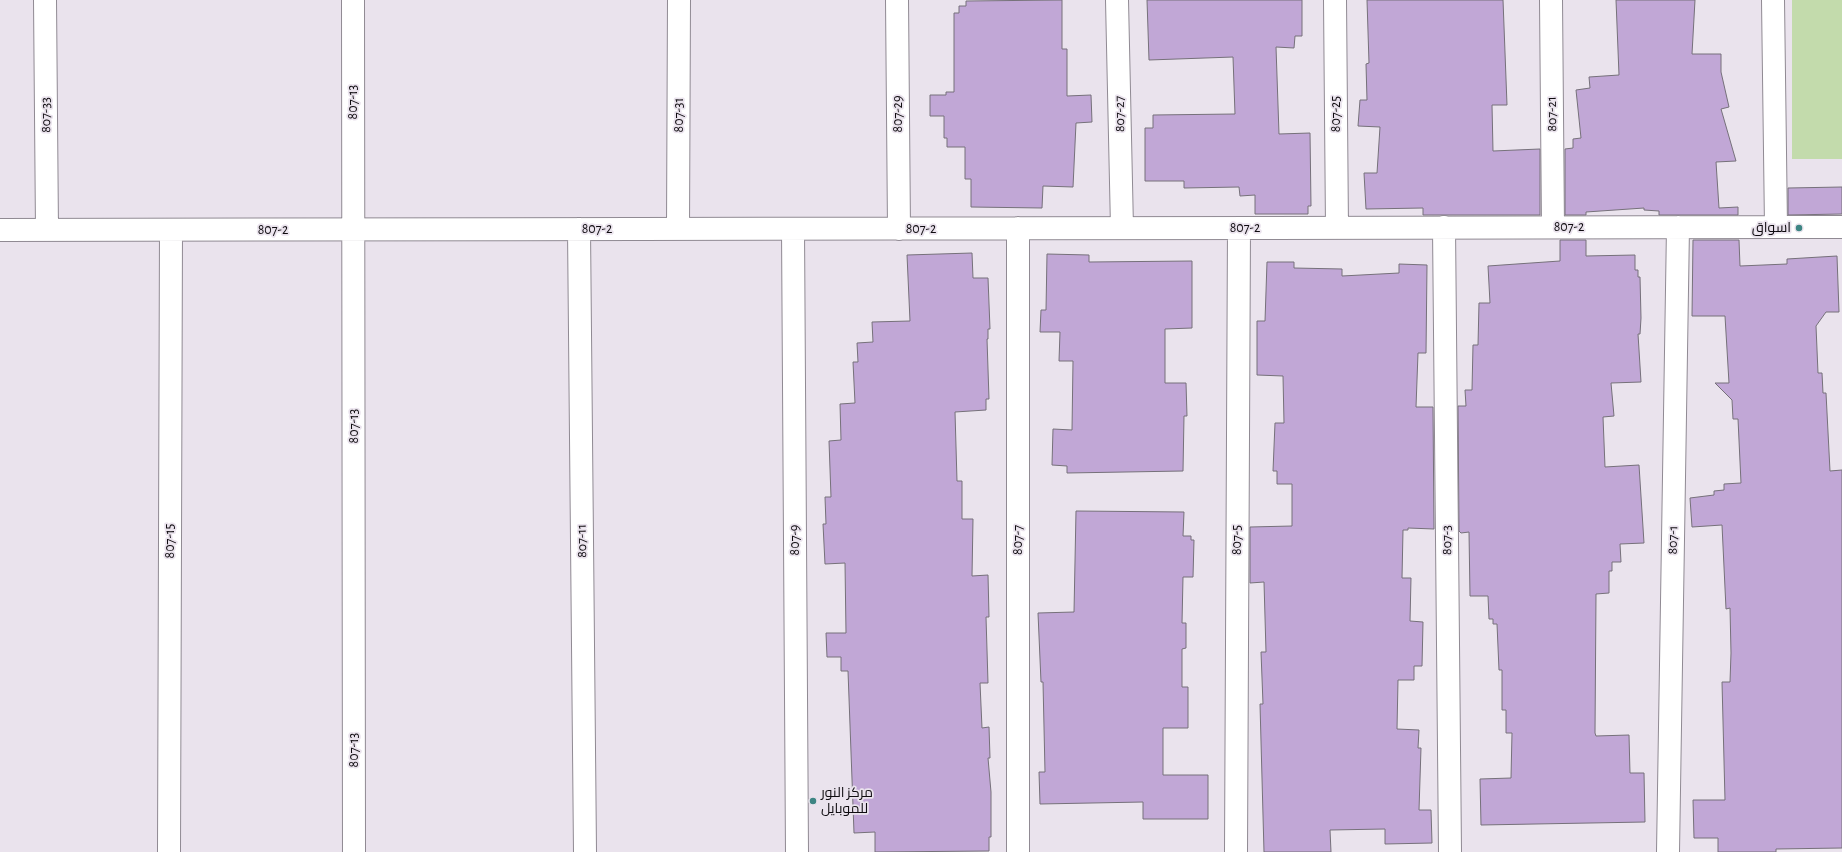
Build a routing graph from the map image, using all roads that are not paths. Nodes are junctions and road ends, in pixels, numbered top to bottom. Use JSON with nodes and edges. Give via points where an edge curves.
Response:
{"nodes":[{"id":1,"x":45,"y":0,"type":"edge"},
{"id":2,"x":353,"y":0,"type":"edge"},
{"id":3,"x":679,"y":0,"type":"edge"},
{"id":4,"x":897,"y":0,"type":"edge"},
{"id":5,"x":1117,"y":0,"type":"edge"},
{"id":6,"x":1335,"y":0,"type":"edge"},
{"id":7,"x":1551,"y":0,"type":"edge"},
{"id":8,"x":1773,"y":0,"type":"edge"},
{"id":9,"x":1678,"y":227,"type":"junction"},
{"id":10,"x":1776,"y":227,"type":"junction"},
{"id":11,"x":1842,"y":227,"type":"edge"},
{"id":12,"x":1018,"y":228,"type":"junction"},
{"id":13,"x":1122,"y":228,"type":"junction"},
{"id":14,"x":1239,"y":228,"type":"junction"},
{"id":15,"x":1337,"y":228,"type":"junction"},
{"id":16,"x":1444,"y":228,"type":"junction"},
{"id":17,"x":1553,"y":228,"type":"junction"},
{"id":18,"x":678,"y":229,"type":"junction"},
{"id":19,"x":793,"y":229,"type":"junction"},
{"id":20,"x":899,"y":229,"type":"junction"},
{"id":21,"x":0,"y":230,"type":"edge"},
{"id":22,"x":47,"y":230,"type":"junction"},
{"id":23,"x":171,"y":230,"type":"junction"},
{"id":24,"x":353,"y":230,"type":"junction"},
{"id":25,"x":579,"y":230,"type":"junction"},
{"id":26,"x":169,"y":852,"type":"edge"},
{"id":27,"x":354,"y":852,"type":"edge"},
{"id":28,"x":585,"y":852,"type":"edge"},
{"id":29,"x":797,"y":852,"type":"edge"},
{"id":30,"x":1018,"y":852,"type":"edge"},
{"id":31,"x":1236,"y":852,"type":"edge"},
{"id":32,"x":1450,"y":852,"type":"edge"},
{"id":33,"x":1668,"y":852,"type":"edge"}],
"edges":[{"from":1,"to":22,"type":"street","name":"807-33"},
{"from":2,"to":24,"type":"street","name":"807-13"},
{"from":3,"to":18,"type":"street","name":"807-31"},
{"from":4,"to":20,"type":"street","name":"807-29"},
{"from":5,"to":13,"type":"street","name":"807-27"},
{"from":6,"to":15,"type":"street","name":"807-25"},
{"from":7,"to":17,"type":"street","name":"807-21"},
{"from":8,"to":10,"type":"street"},
{"from":9,"to":10,"type":"street","name":"807-2"},
{"from":9,"to":17,"type":"street","name":"807-2"},
{"from":9,"to":33,"type":"street","name":"807-1"},
{"from":10,"to":11,"type":"street","name":"807-2"},
{"from":12,"to":13,"type":"street","name":"807-2"},
{"from":12,"to":20,"type":"street","name":"807-2"},
{"from":12,"to":30,"type":"street","name":"807-7"},
{"from":13,"to":14,"type":"street","name":"807-2"},
{"from":14,"to":15,"type":"street","name":"807-2"},
{"from":14,"to":31,"type":"street","name":"807-5"},
{"from":15,"to":16,"type":"street","name":"807-2"},
{"from":16,"to":17,"type":"street","name":"807-2"},
{"from":16,"to":32,"type":"street","name":"807-3"},
{"from":18,"to":19,"type":"street","name":"807-2"},
{"from":18,"to":25,"type":"street","name":"807-2"},
{"from":19,"to":20,"type":"street","name":"807-2"},
{"from":19,"to":29,"type":"street","name":"807-9"},
{"from":21,"to":22,"type":"street","name":"807-2"},
{"from":22,"to":23,"type":"street","name":"807-2"},
{"from":23,"to":24,"type":"street","name":"807-2"},
{"from":23,"to":26,"type":"street","name":"807-15"},
{"from":24,"to":25,"type":"street","name":"807-2"},
{"from":24,"to":27,"type":"street","name":"807-13"},
{"from":25,"to":28,"type":"street","name":"807-11"}]}
